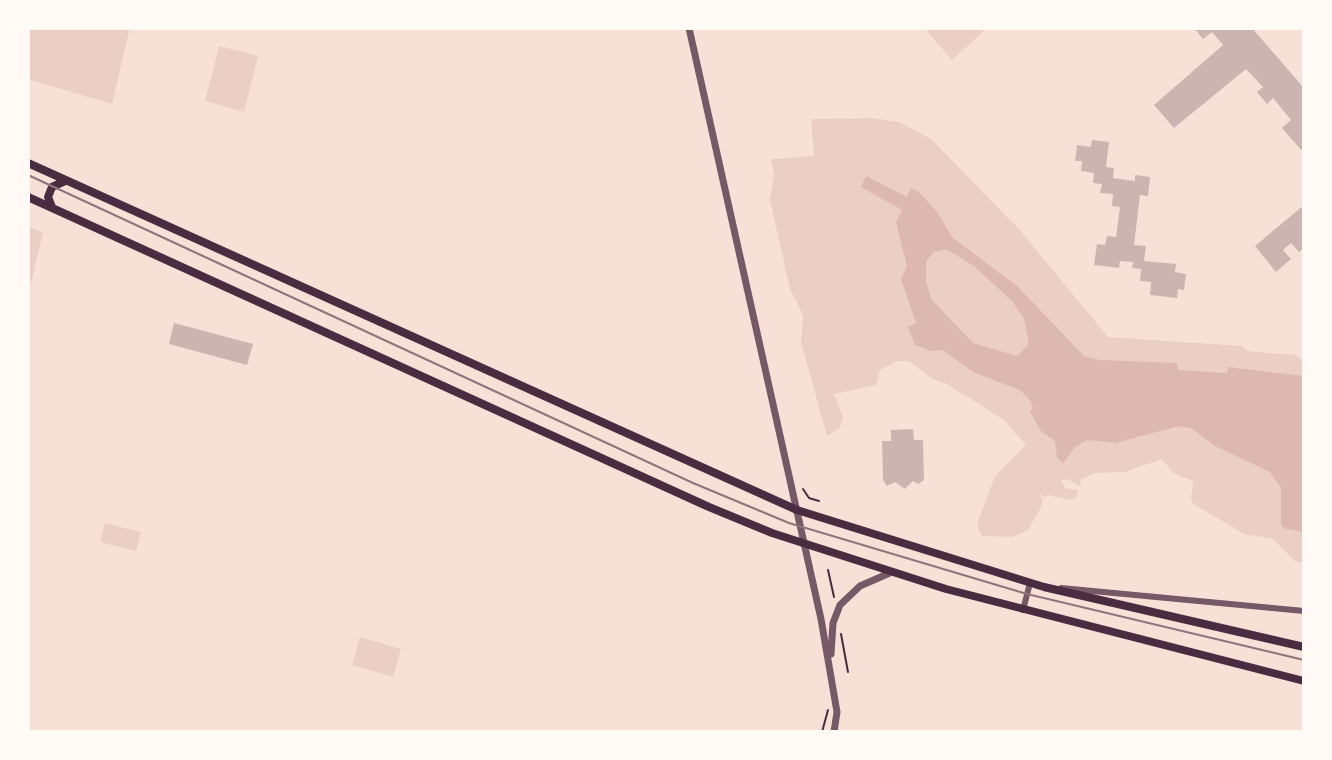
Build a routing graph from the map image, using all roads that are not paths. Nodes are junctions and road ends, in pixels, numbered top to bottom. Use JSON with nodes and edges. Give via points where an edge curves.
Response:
{"nodes":[{"id":1,"x":689,"y":28,"type":"edge"},
{"id":2,"x":28,"y":163,"type":"edge"},
{"id":3,"x":70,"y":182,"type":"junction"},
{"id":4,"x":28,"y":197,"type":"edge"},
{"id":5,"x":52,"y":207,"type":"junction"},
{"id":6,"x":797,"y":510,"type":"junction"},
{"id":7,"x":805,"y":544,"type":"junction"},
{"id":8,"x":892,"y":572,"type":"junction"},
{"id":9,"x":1030,"y":583,"type":"junction"},
{"id":10,"x":1044,"y":587,"type":"junction"},
{"id":11,"x":1023,"y":610,"type":"junction"},
{"id":12,"x":1304,"y":611,"type":"edge"},
{"id":13,"x":1304,"y":647,"type":"edge"},
{"id":14,"x":832,"y":676,"type":"junction"},
{"id":15,"x":1304,"y":681,"type":"edge"},
{"id":16,"x":834,"y":732,"type":"edge"}],
"edges":[{"from":1,"to":6,"type":"street"},
{"from":2,"to":3,"type":"main road"},
{"from":3,"to":5,"type":"main road","via":[[52,187]]},
{"from":3,"to":6,"type":"main road"},
{"from":4,"to":5,"type":"main road"},
{"from":5,"to":7,"type":"main road","via":[[709,507]]},
{"from":6,"to":7,"type":"street"},
{"from":6,"to":9,"type":"main road"},
{"from":7,"to":8,"type":"main road"},
{"from":7,"to":14,"type":"street"},
{"from":8,"to":11,"type":"main road"},
{"from":8,"to":14,"type":"street","via":[[860,586],[840,605],[831,635]]},
{"from":9,"to":10,"type":"main road"},
{"from":9,"to":11,"type":"street"},
{"from":10,"to":12,"type":"street"},
{"from":10,"to":13,"type":"main road"},
{"from":11,"to":15,"type":"main road"},
{"from":14,"to":16,"type":"street"}]}
